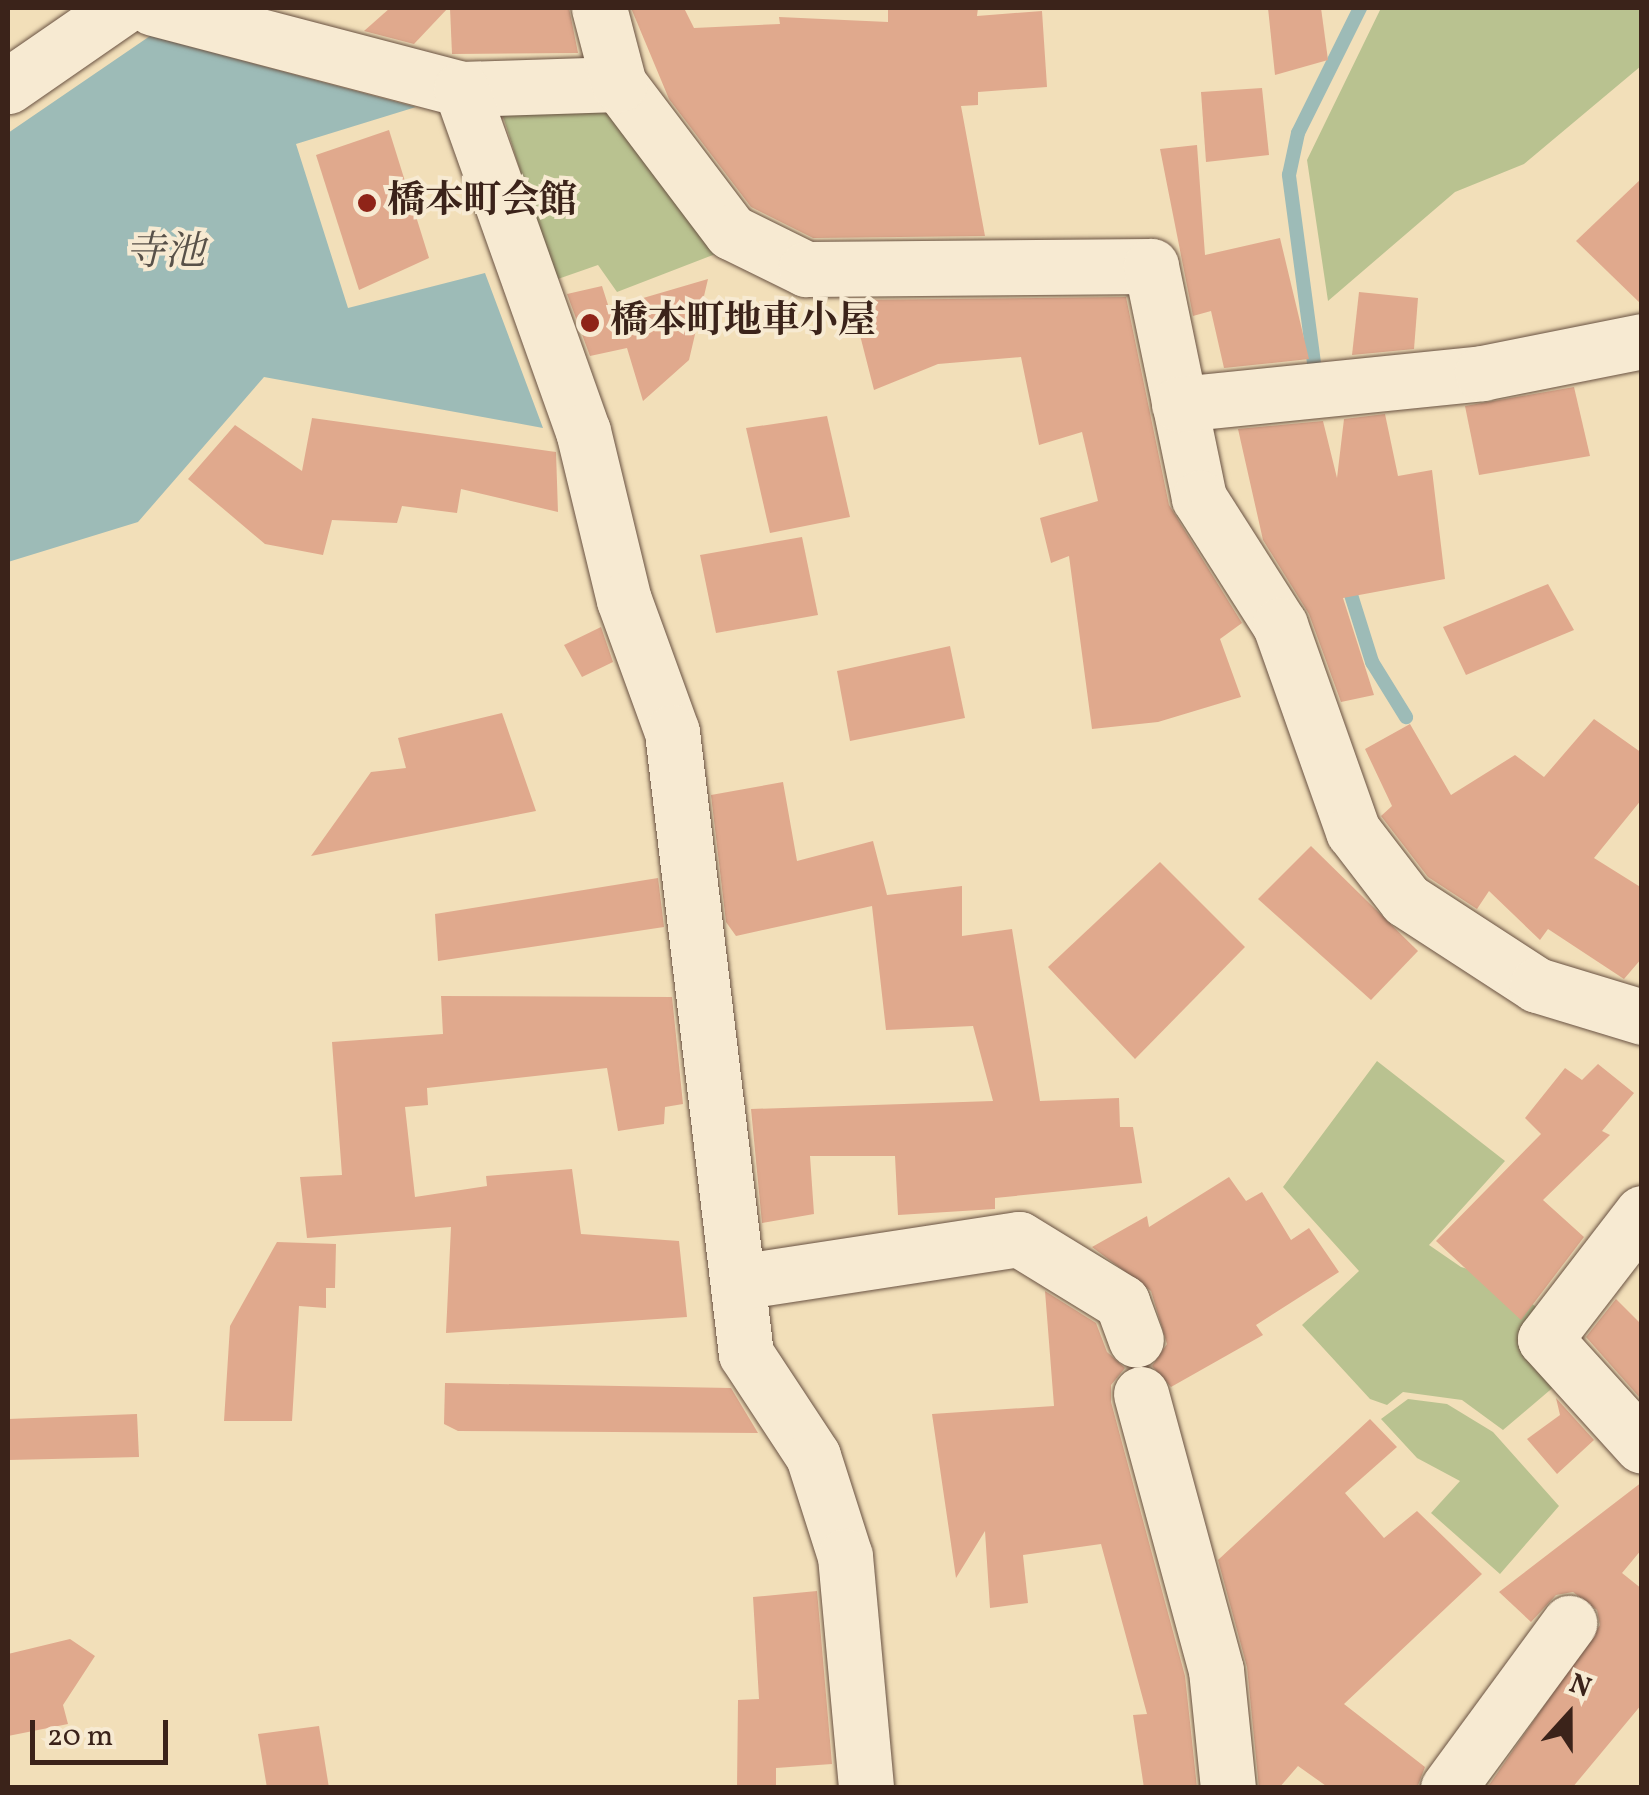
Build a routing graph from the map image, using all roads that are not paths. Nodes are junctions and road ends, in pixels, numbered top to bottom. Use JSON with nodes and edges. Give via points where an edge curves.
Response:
{"nodes":[{"id":1,"x":121,"y":8,"type":"edge"},
{"id":2,"x":153,"y":8,"type":"edge"},
{"id":3,"x":599,"y":8,"type":"edge"},
{"id":4,"x":618,"y":84,"type":"junction"},
{"id":5,"x":8,"y":86,"type":"edge"},
{"id":6,"x":461,"y":89,"type":"junction"},
{"id":7,"x":1642,"y":341,"type":"edge"},
{"id":8,"x":1179,"y":404,"type":"junction"},
{"id":9,"x":1642,"y":1017,"type":"edge"},
{"id":10,"x":1642,"y":1214,"type":"edge"},
{"id":11,"x":738,"y":1282,"type":"junction"},
{"id":12,"x":1136,"y":1340,"type":"dead end"},
{"id":13,"x":1141,"y":1394,"type":"dead end"},
{"id":14,"x":1642,"y":1446,"type":"edge"},
{"id":15,"x":1569,"y":1622,"type":"dead end"},
{"id":16,"x":866,"y":1788,"type":"edge"},
{"id":17,"x":1228,"y":1788,"type":"edge"},
{"id":18,"x":1448,"y":1788,"type":"edge"}],
"edges":[{"from":1,"to":5,"type":"street"},
{"from":2,"to":6,"type":"street"},
{"from":3,"to":4,"type":"street"},
{"from":4,"to":6,"type":"street"},
{"from":4,"to":8,"type":"street","via":[[731,232],[806,269],[1151,266]]},
{"from":6,"to":11,"type":"street","via":[[583,431],[624,600],[672,732]]},
{"from":7,"to":8,"type":"street","via":[[1482,372]]},
{"from":8,"to":9,"type":"street","via":[[1199,498],[1280,624],[1353,831],[1406,900],[1537,985]]},
{"from":10,"to":14,"type":"street","via":[[1545,1339]]},
{"from":11,"to":12,"type":"street","via":[[1018,1239],[1122,1302]]},
{"from":11,"to":16,"type":"street","via":[[746,1354],[813,1456],[844,1556]]},
{"from":13,"to":17,"type":"street","via":[[1216,1670]]},
{"from":15,"to":18,"type":"street"}]}
